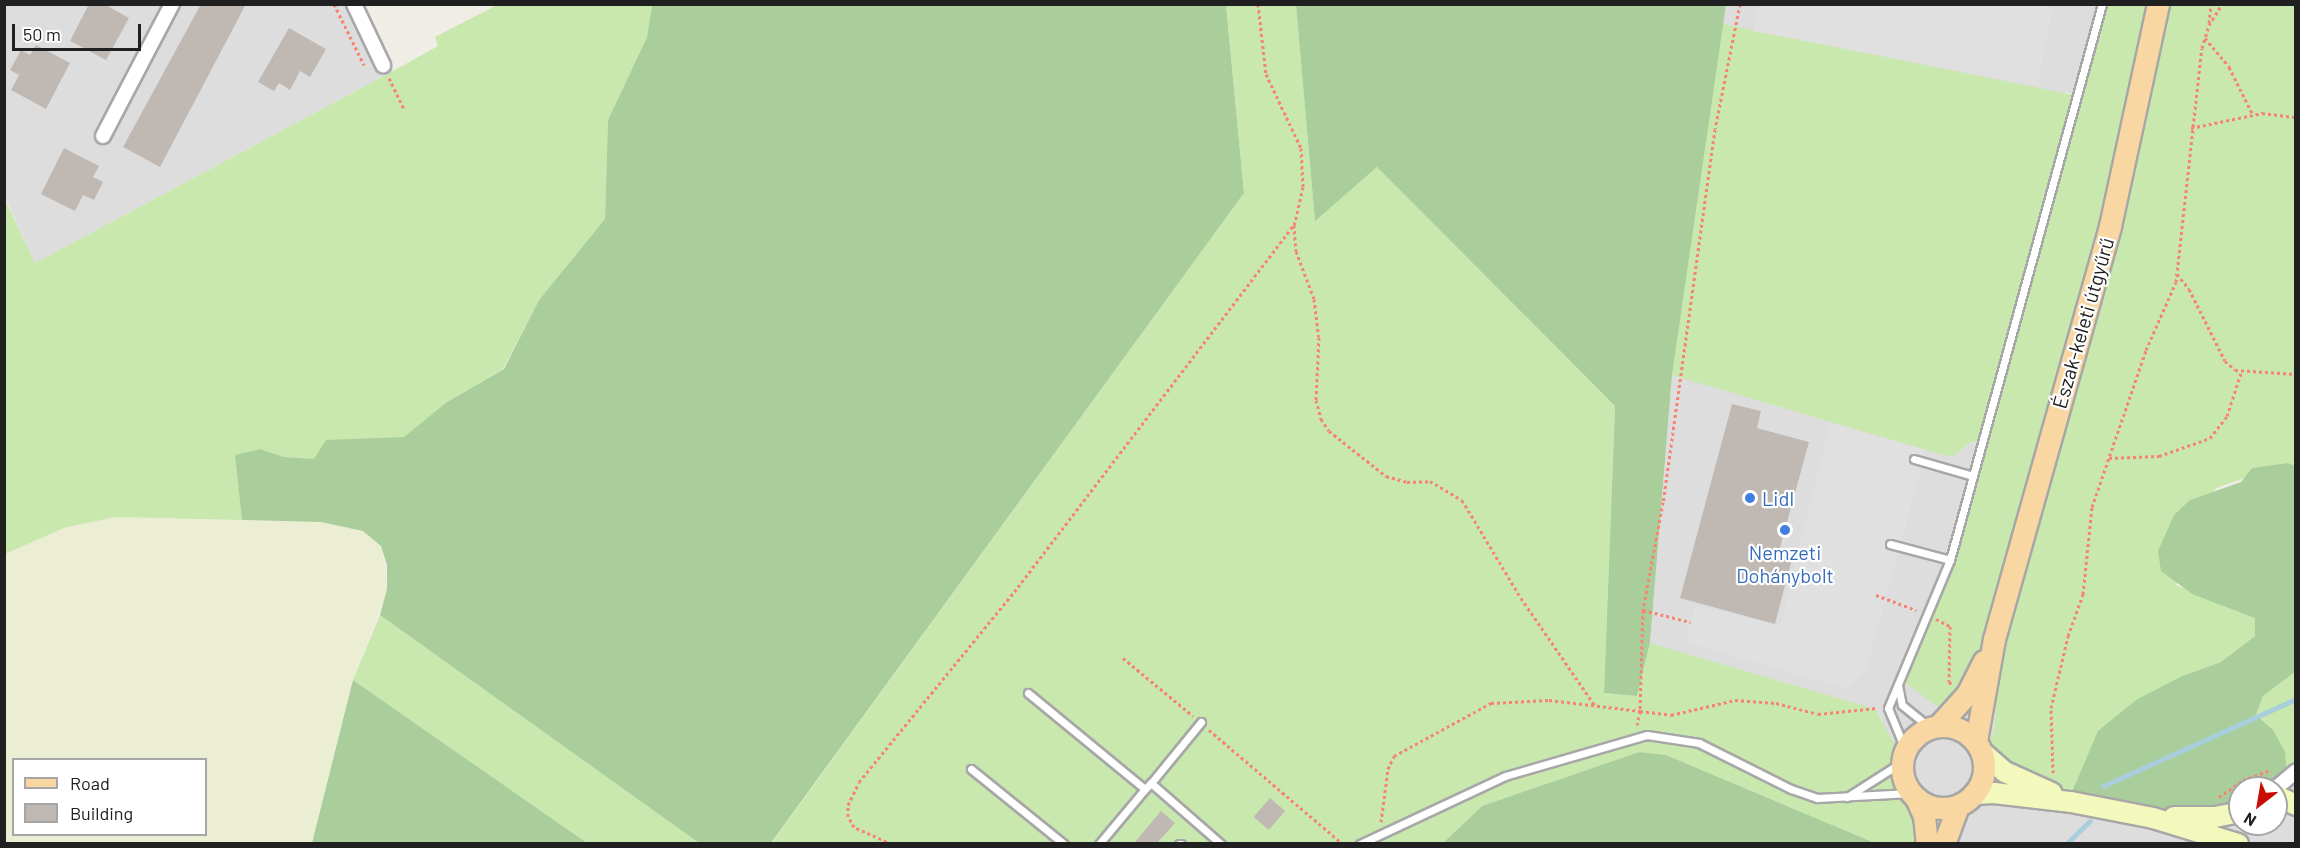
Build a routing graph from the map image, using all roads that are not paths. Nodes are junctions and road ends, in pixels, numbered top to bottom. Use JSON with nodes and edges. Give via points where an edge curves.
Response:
{"nodes":[{"id":1,"x":172,"y":4,"type":"edge"},
{"id":2,"x":354,"y":4,"type":"edge"},
{"id":3,"x":2102,"y":4,"type":"edge"},
{"id":4,"x":2158,"y":4,"type":"edge"},
{"id":5,"x":383,"y":65,"type":"road end"},
{"id":6,"x":103,"y":136,"type":"dead end"},
{"id":7,"x":1914,"y":459,"type":"dead end"},
{"id":8,"x":1972,"y":476,"type":"junction"},
{"id":9,"x":1890,"y":544,"type":"dead end"},
{"id":10,"x":1950,"y":560,"type":"junction"},
{"id":11,"x":1994,"y":639,"type":"junction"},
{"id":12,"x":1898,"y":685,"type":"junction"},
{"id":13,"x":1029,"y":693,"type":"dead end"},
{"id":14,"x":1201,"y":722,"type":"road end"},
{"id":15,"x":1934,"y":726,"type":"junction"},
{"id":16,"x":1979,"y":746,"type":"junction"},
{"id":17,"x":1904,"y":756,"type":"junction"},
{"id":18,"x":971,"y":768,"type":"dead end"},
{"id":19,"x":1151,"y":783,"type":"junction"},
{"id":20,"x":1145,"y":789,"type":"junction"},
{"id":21,"x":1913,"y":796,"type":"junction"},
{"id":22,"x":1845,"y":798,"type":"junction"},
{"id":23,"x":1966,"y":800,"type":"junction"},
{"id":24,"x":2071,"y":801,"type":"junction"},
{"id":25,"x":2228,"y":814,"type":"edge"},
{"id":26,"x":2153,"y":818,"type":"junction"},
{"id":27,"x":1064,"y":843,"type":"edge"},
{"id":28,"x":1099,"y":843,"type":"edge"},
{"id":29,"x":1221,"y":843,"type":"edge"},
{"id":30,"x":1360,"y":843,"type":"edge"},
{"id":31,"x":1927,"y":843,"type":"edge"},
{"id":32,"x":1944,"y":843,"type":"edge"},
{"id":33,"x":2240,"y":843,"type":"edge"}],
"edges":[{"from":1,"to":6,"type":"street"},
{"from":2,"to":5,"type":"street"},
{"from":3,"to":8,"type":"lane"},
{"from":4,"to":11,"type":"main road","name":"Észak-keleti útgyűrű","via":[[2110,226]]},
{"from":7,"to":8,"type":"lane"},
{"from":8,"to":10,"type":"lane"},
{"from":9,"to":10,"type":"lane"},
{"from":10,"to":12,"type":"lane"},
{"from":11,"to":15,"type":"main road","name":"Észak-keleti útgyűrű","via":[[1967,694]]},
{"from":11,"to":16,"type":"main road","name":"Észak-keleti útgyűrű"},
{"from":12,"to":15,"type":"lane","via":[[1902,705]]},
{"from":12,"to":17,"type":"lane","via":[[1888,708]]},
{"from":13,"to":20,"type":"lane"},
{"from":14,"to":19,"type":"lane"},
{"from":15,"to":16,"type":"main road","via":[[1953,726]]},
{"from":15,"to":17,"type":"main road"},
{"from":16,"to":23,"type":"main road","via":[[1984,774]]},
{"from":16,"to":24,"type":"street","via":[[2005,772]]},
{"from":17,"to":21,"type":"main road"},
{"from":17,"to":22,"type":"lane"},
{"from":18,"to":27,"type":"lane"},
{"from":19,"to":20,"type":"lane"},
{"from":19,"to":29,"type":"lane"},
{"from":20,"to":28,"type":"lane"},
{"from":21,"to":22,"type":"lane"},
{"from":21,"to":23,"type":"main road","via":[[1936,807]]},
{"from":21,"to":31,"type":"main road","via":[[1924,816]]},
{"from":22,"to":30,"type":"lane","via":[[1817,798],[1791,789],[1699,743],[1659,735],[1635,736],[1488,783]]},
{"from":23,"to":24,"type":"street","via":[[1994,793]]},
{"from":23,"to":32,"type":"main road"},
{"from":24,"to":26,"type":"street"},
{"from":25,"to":26,"type":"street"},
{"from":26,"to":33,"type":"street"}]}
